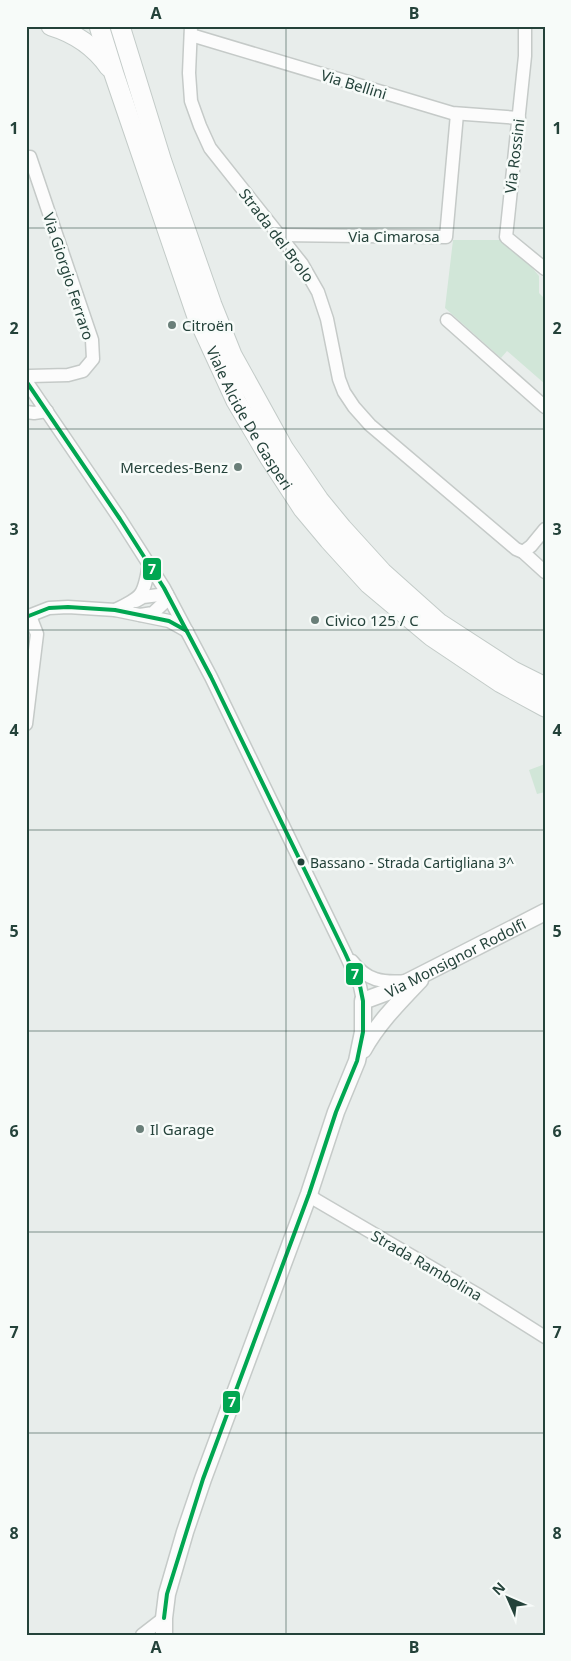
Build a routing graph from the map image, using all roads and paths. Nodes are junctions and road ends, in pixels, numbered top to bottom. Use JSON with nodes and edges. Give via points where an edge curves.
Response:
{"nodes":[{"id":1,"x":50,"y":26,"type":"edge"},
{"id":2,"x":99,"y":26,"type":"edge"},
{"id":3,"x":120,"y":26,"type":"edge"},
{"id":4,"x":526,"y":26,"type":"edge"},
{"id":5,"x":191,"y":31,"type":"edge"},
{"id":6,"x":114,"y":74,"type":"junction"},
{"id":7,"x":457,"y":114,"type":"junction"},
{"id":8,"x":519,"y":118,"type":"junction"},
{"id":9,"x":26,"y":157,"type":"edge"},
{"id":10,"x":280,"y":235,"type":"junction"},
{"id":11,"x":544,"y":267,"type":"edge"},
{"id":12,"x":447,"y":320,"type":"dead end"},
{"id":13,"x":26,"y":379,"type":"edge"},
{"id":14,"x":545,"y":407,"type":"edge"},
{"id":15,"x":47,"y":411,"type":"junction"},
{"id":16,"x":26,"y":412,"type":"edge"},
{"id":17,"x":545,"y":529,"type":"edge"},
{"id":18,"x":524,"y":552,"type":"junction"},
{"id":19,"x":149,"y":564,"type":"junction"},
{"id":20,"x":545,"y":572,"type":"edge"},
{"id":21,"x":168,"y":596,"type":"junction"},
{"id":22,"x":135,"y":601,"type":"junction"},
{"id":23,"x":115,"y":610,"type":"junction"},
{"id":24,"x":140,"y":615,"type":"junction"},
{"id":25,"x":28,"y":616,"type":"edge"},
{"id":26,"x":187,"y":631,"type":"junction"},
{"id":27,"x":545,"y":687,"type":"edge"},
{"id":28,"x":545,"y":706,"type":"edge"},
{"id":29,"x":26,"y":724,"type":"edge"},
{"id":30,"x":545,"y":912,"type":"edge"},
{"id":31,"x":346,"y":953,"type":"junction"},
{"id":32,"x":429,"y":971,"type":"junction"},
{"id":33,"x":411,"y":980,"type":"junction"},
{"id":34,"x":363,"y":1001,"type":"junction"},
{"id":35,"x":357,"y":1061,"type":"junction"},
{"id":36,"x":309,"y":1194,"type":"junction"},
{"id":37,"x":545,"y":1336,"type":"edge"},
{"id":38,"x":164,"y":1618,"type":"junction"},
{"id":39,"x":142,"y":1635,"type":"edge"},
{"id":40,"x":164,"y":1635,"type":"edge"}],
"edges":[{"from":1,"to":6,"type":"main road","via":[[74,35],[102,57]]},
{"from":2,"to":6,"type":"main road","name":"Viale Alcide De Gasperi"},
{"from":3,"to":27,"type":"main road","name":"Viale Alcide De Gasperi","via":[[162,162],[212,305],[232,355],[284,449],[319,500],[382,572],[438,623]]},
{"from":4,"to":8,"type":"street","name":"Via Rossini"},
{"from":5,"to":7,"type":"street","name":"Via Bellini"},
{"from":5,"to":10,"type":"street","name":"Strada del Brolo","via":[[191,101],[200,126],[210,148]]},
{"from":6,"to":28,"type":"main road","name":"Viale Alcide De Gasperi","via":[[196,314],[236,401],[278,472],[329,540],[369,584],[431,636],[501,683]]},
{"from":7,"to":8,"type":"street","name":"Via Bellini"},
{"from":7,"to":10,"type":"street","name":"Via Cimarosa","via":[[446,237]]},
{"from":8,"to":11,"type":"street","name":"Via Rossini","via":[[506,237]]},
{"from":9,"to":13,"type":"street","name":"Via Giorgio Ferraro","via":[[30,156],[92,340],[93,359],[83,371]]},
{"from":10,"to":18,"type":"street","name":"Strada del Brolo","via":[[318,292],[344,392],[364,418]]},
{"from":12,"to":14,"type":"street"},
{"from":13,"to":15,"type":"street"},
{"from":15,"to":16,"type":"street"},
{"from":15,"to":19,"type":"street"},
{"from":17,"to":18,"type":"street"},
{"from":18,"to":20,"type":"street","name":"Strada del Brolo"},
{"from":19,"to":21,"type":"street"},
{"from":19,"to":22,"type":"street","via":[[146,581]]},
{"from":21,"to":22,"type":"street","via":[[148,596]]},
{"from":21,"to":24,"type":"street","via":[[153,613]]},
{"from":21,"to":26,"type":"street"},
{"from":22,"to":23,"type":"street"},
{"from":23,"to":24,"type":"street"},
{"from":23,"to":25,"type":"street","via":[[49,608]]},
{"from":24,"to":26,"type":"street","via":[[169,621]]},
{"from":25,"to":29,"type":"street","via":[[37,634]]},
{"from":26,"to":31,"type":"street"},
{"from":30,"to":32,"type":"street","name":"Via Monsignor Rodolfi"},
{"from":31,"to":33,"type":"street","via":[[359,970],[374,979],[388,982]]},
{"from":31,"to":34,"type":"street"},
{"from":32,"to":33,"type":"street","name":"Via Monsignor Rodolfi"},
{"from":32,"to":35,"type":"street","via":[[372,1033]]},
{"from":33,"to":34,"type":"street","name":"Via Monsignor Rodolfi"},
{"from":34,"to":35,"type":"street","via":[[363,1032]]},
{"from":35,"to":36,"type":"street"},
{"from":36,"to":37,"type":"street","name":"Strada Rambolina"},
{"from":36,"to":38,"type":"street","via":[[203,1479],[167,1594]]},
{"from":38,"to":39,"type":"street"},
{"from":38,"to":40,"type":"street"}]}
